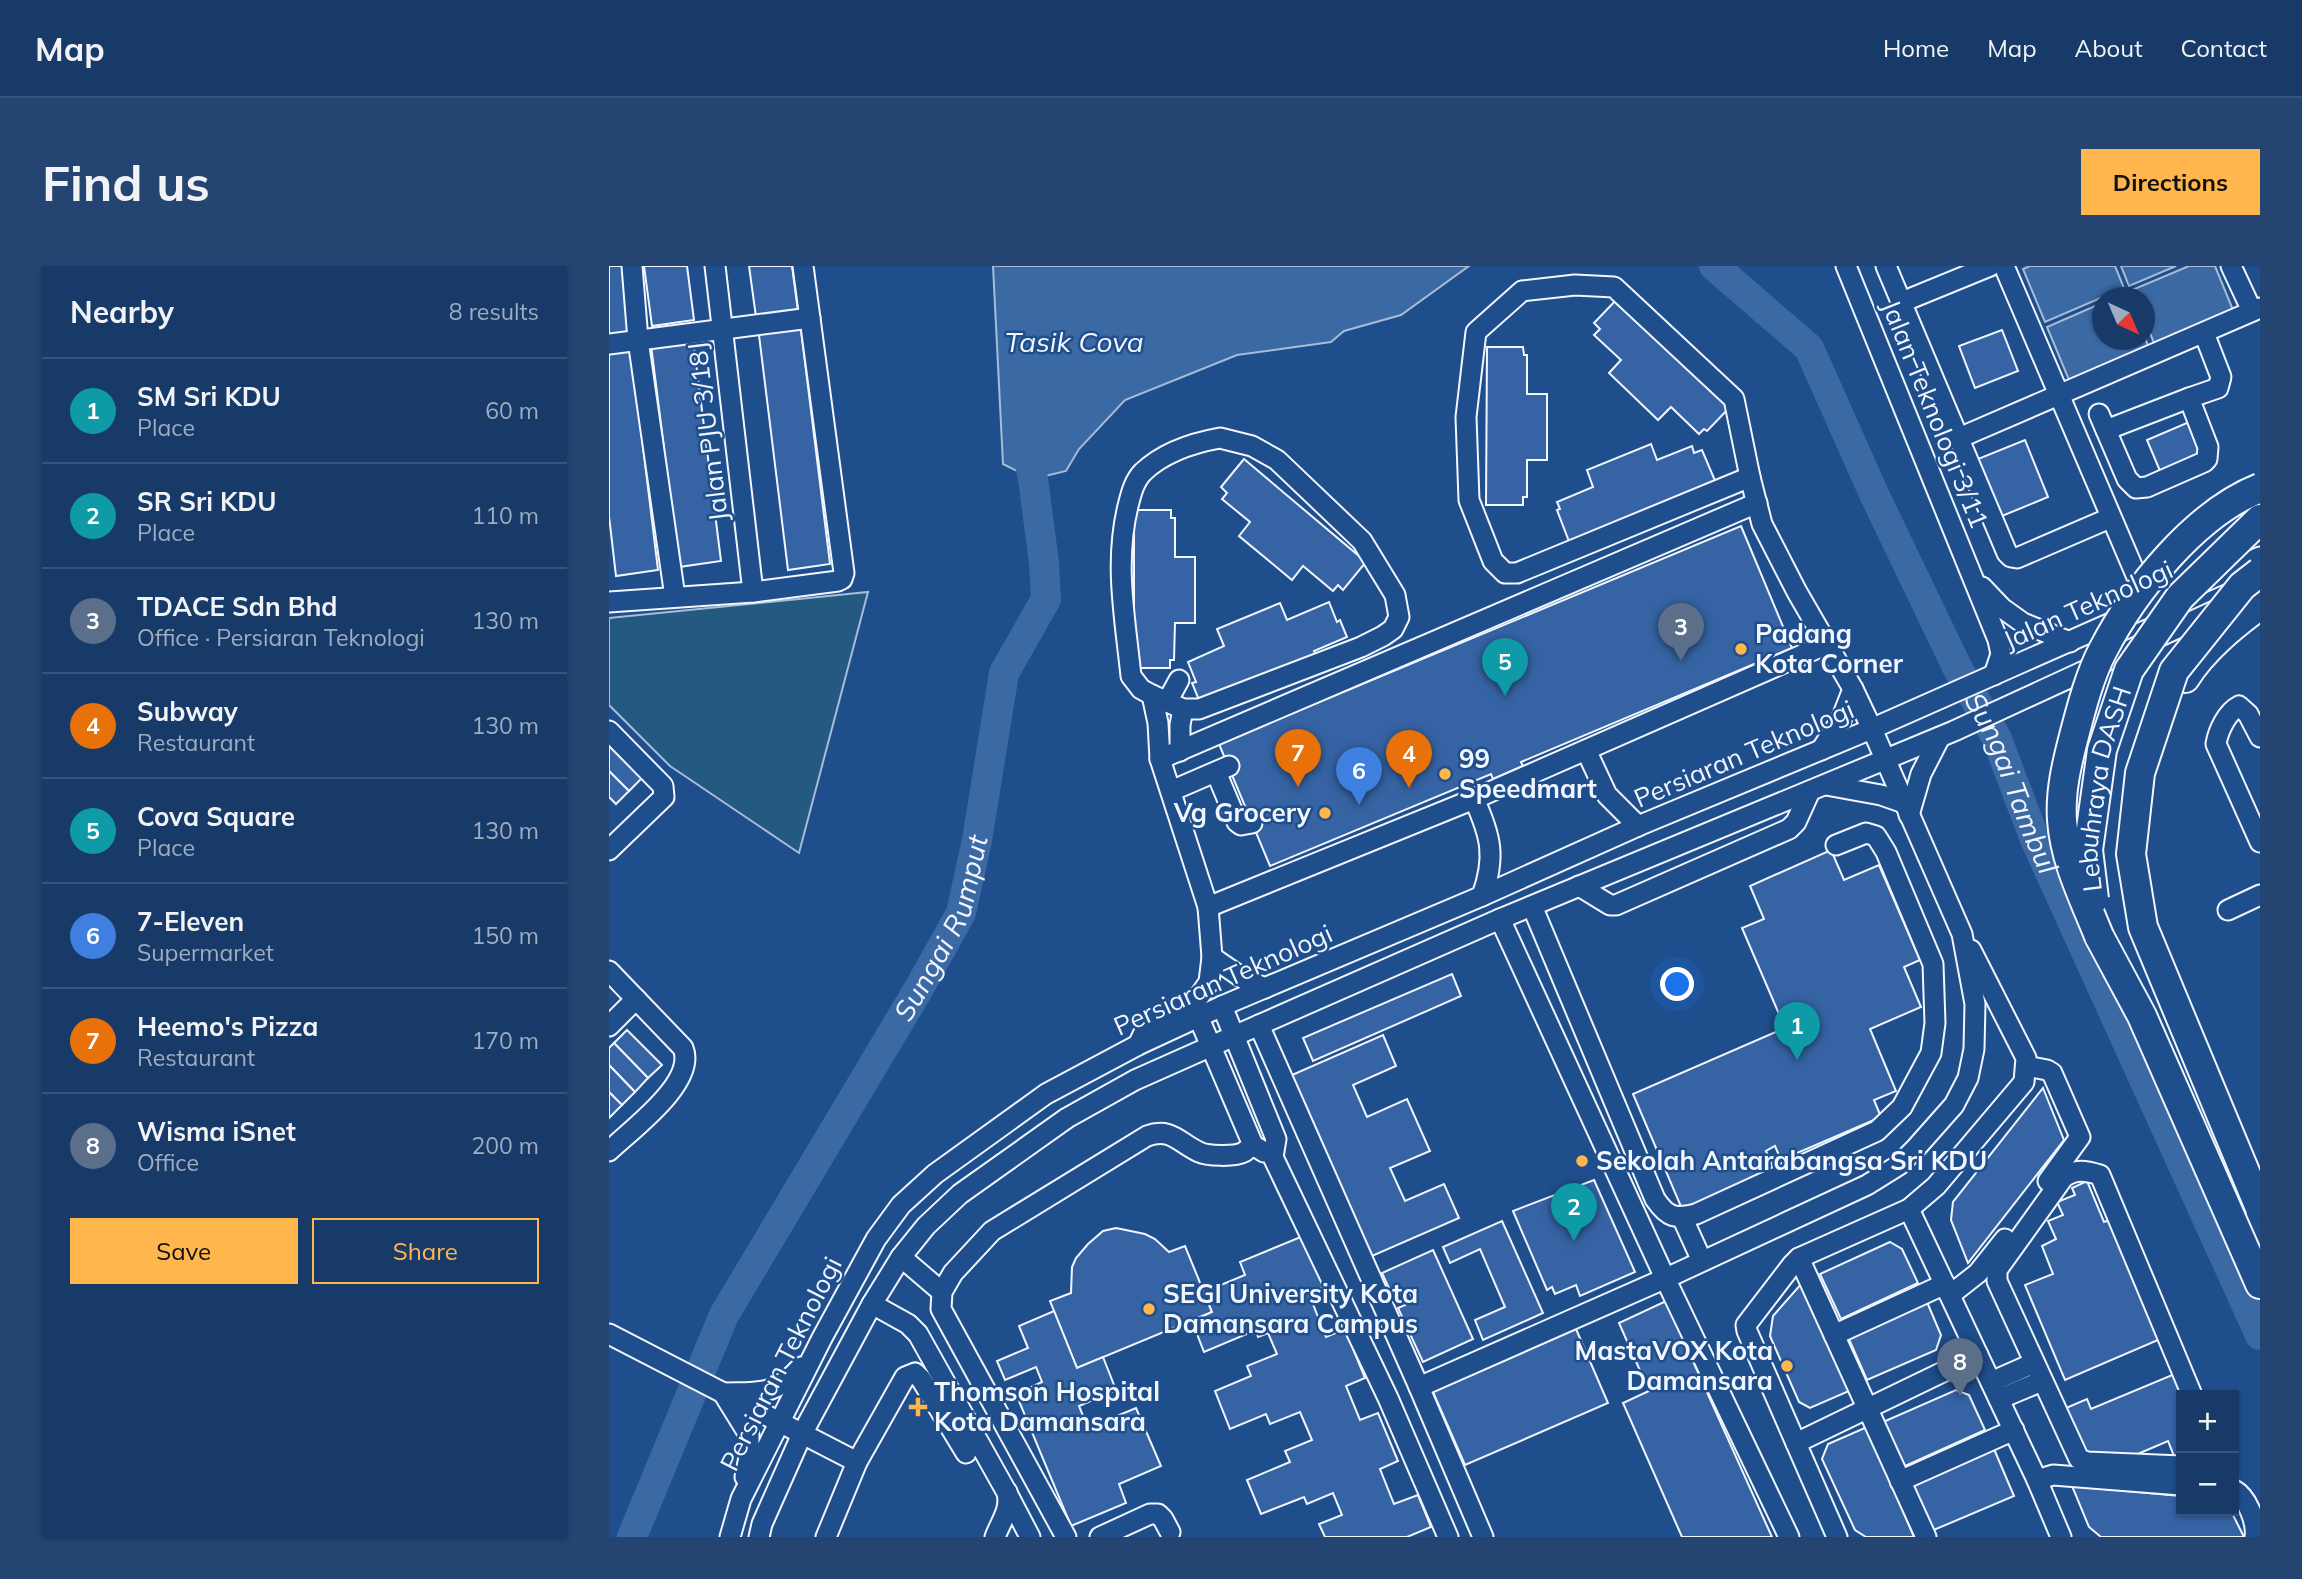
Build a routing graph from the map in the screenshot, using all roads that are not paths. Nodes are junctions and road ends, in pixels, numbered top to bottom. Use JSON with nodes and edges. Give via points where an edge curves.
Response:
{"nodes":[{"id":1,"x":632,"y":266,"type":"edge"},
{"id":2,"x":715,"y":266,"type":"edge"},
{"id":3,"x":803,"y":266,"type":"edge"},
{"id":4,"x":1846,"y":266,"type":"edge"},
{"id":5,"x":1886,"y":266,"type":"edge"},
{"id":6,"x":1990,"y":266,"type":"edge"},
{"id":7,"x":2004,"y":266,"type":"edge"},
{"id":8,"x":2231,"y":266,"type":"edge"},
{"id":9,"x":1902,"y":302,"type":"junction"},
{"id":10,"x":2256,"y":309,"type":"edge"},
{"id":11,"x":810,"y":318,"type":"junction"},
{"id":12,"x":723,"y":329,"type":"junction"},
{"id":13,"x":2204,"y":333,"type":"junction"},
{"id":14,"x":638,"y":340,"type":"junction"},
{"id":15,"x":609,"y":344,"type":"edge"},
{"id":16,"x":2057,"y":394,"type":"junction"},
{"id":17,"x":2189,"y":398,"type":"junction"},
{"id":18,"x":1959,"y":438,"type":"junction"},
{"id":19,"x":1750,"y":477,"type":"junction"},
{"id":20,"x":2260,"y":488,"type":"edge"},
{"id":21,"x":1757,"y":503,"type":"junction"},
{"id":22,"x":2111,"y":518,"type":"junction"},
{"id":23,"x":2260,"y":519,"type":"edge"},
{"id":24,"x":2260,"y":557,"type":"edge"},
{"id":25,"x":2260,"y":572,"type":"edge"},
{"id":26,"x":1976,"y":582,"type":"junction"},
{"id":27,"x":2260,"y":590,"type":"edge"},
{"id":28,"x":753,"y":592,"type":"junction"},
{"id":29,"x":675,"y":597,"type":"junction"},
{"id":30,"x":609,"y":602,"type":"edge"},
{"id":31,"x":2260,"y":605,"type":"edge"},
{"id":32,"x":2150,"y":607,"type":"junction"},
{"id":33,"x":2070,"y":642,"type":"junction"},
{"id":34,"x":1826,"y":644,"type":"junction"},
{"id":35,"x":1990,"y":677,"type":"junction"},
{"id":36,"x":1179,"y":680,"type":"dead end"},
{"id":37,"x":1853,"y":689,"type":"junction"},
{"id":38,"x":1937,"y":700,"type":"joint"},
{"id":39,"x":1167,"y":702,"type":"junction"},
{"id":40,"x":2156,"y":725,"type":"junction"},
{"id":41,"x":1872,"y":729,"type":"junction"},
{"id":42,"x":609,"y":731,"type":"edge"},
{"id":43,"x":1947,"y":734,"type":"junction"},
{"id":44,"x":2260,"y":737,"type":"edge"},
{"id":45,"x":1586,"y":750,"type":"junction"},
{"id":46,"x":1821,"y":750,"type":"junction"},
{"id":47,"x":1180,"y":751,"type":"junction"},
{"id":48,"x":1160,"y":759,"type":"junction"},
{"id":49,"x":1886,"y":760,"type":"junction"},
{"id":50,"x":1817,"y":788,"type":"junction"},
{"id":51,"x":1171,"y":792,"type":"junction"},
{"id":52,"x":1474,"y":799,"type":"junction"},
{"id":53,"x":1906,"y":809,"type":"junction"},
{"id":54,"x":1252,"y":823,"type":"dead end"},
{"id":55,"x":1638,"y":826,"type":"junction"},
{"id":56,"x":2260,"y":842,"type":"edge"},
{"id":57,"x":1836,"y":845,"type":"dead end"},
{"id":58,"x":609,"y":850,"type":"edge"},
{"id":59,"x":1579,"y":886,"type":"junction"},
{"id":60,"x":2260,"y":895,"type":"edge"},
{"id":61,"x":1482,"y":896,"type":"junction"},
{"id":62,"x":1532,"y":906,"type":"junction"},
{"id":63,"x":1208,"y":907,"type":"junction"},
{"id":64,"x":2228,"y":910,"type":"dead end"},
{"id":65,"x":1500,"y":919,"type":"junction"},
{"id":66,"x":1962,"y":934,"type":"junction"},
{"id":67,"x":2099,"y":936,"type":"junction"},
{"id":68,"x":1212,"y":957,"type":"junction"},
{"id":69,"x":609,"y":971,"type":"edge"},
{"id":70,"x":1265,"y":988,"type":"junction"},
{"id":71,"x":636,"y":999,"type":"junction"},
{"id":72,"x":1222,"y":1006,"type":"junction"},
{"id":73,"x":1198,"y":1016,"type":"junction"},
{"id":74,"x":1259,"y":1025,"type":"junction"},
{"id":75,"x":609,"y":1026,"type":"edge"},
{"id":76,"x":1234,"y":1036,"type":"junction"},
{"id":77,"x":1138,"y":1045,"type":"junction"},
{"id":78,"x":1211,"y":1046,"type":"junction"},
{"id":79,"x":2027,"y":1066,"type":"junction"},
{"id":80,"x":1253,"y":1145,"type":"junction"},
{"id":81,"x":609,"y":1151,"type":"edge"},
{"id":82,"x":1273,"y":1157,"type":"junction"},
{"id":83,"x":2260,"y":1208,"type":"edge"},
{"id":84,"x":1909,"y":1209,"type":"junction"},
{"id":85,"x":1682,"y":1217,"type":"junction"},
{"id":86,"x":901,"y":1257,"type":"junction"},
{"id":87,"x":1799,"y":1258,"type":"junction"},
{"id":88,"x":1702,"y":1261,"type":"junction"},
{"id":89,"x":1665,"y":1278,"type":"junction"},
{"id":90,"x":2260,"y":1284,"type":"edge"},
{"id":91,"x":1947,"y":1290,"type":"junction"},
{"id":92,"x":941,"y":1292,"type":"junction"},
{"id":93,"x":872,"y":1304,"type":"junction"},
{"id":94,"x":609,"y":1334,"type":"edge"},
{"id":95,"x":1834,"y":1335,"type":"junction"},
{"id":96,"x":822,"y":1338,"type":"junction"},
{"id":97,"x":1978,"y":1355,"type":"junction"},
{"id":98,"x":2038,"y":1372,"type":"junction"},
{"id":99,"x":1419,"y":1387,"type":"junction"},
{"id":100,"x":717,"y":1390,"type":"junction"},
{"id":101,"x":2190,"y":1390,"type":"edge"},
{"id":102,"x":1995,"y":1391,"type":"junction"},
{"id":103,"x":1867,"y":1409,"type":"junction"},
{"id":104,"x":780,"y":1422,"type":"junction"},
{"id":105,"x":2014,"y":1430,"type":"junction"},
{"id":106,"x":802,"y":1434,"type":"junction"},
{"id":107,"x":1796,"y":1443,"type":"junction"},
{"id":108,"x":966,"y":1453,"type":"dead end"},
{"id":109,"x":857,"y":1462,"type":"junction"},
{"id":110,"x":2176,"y":1466,"type":"edge"},
{"id":111,"x":2038,"y":1480,"type":"junction"},
{"id":112,"x":1900,"y":1481,"type":"junction"},
{"id":113,"x":2176,"y":1485,"type":"edge"},
{"id":114,"x":1006,"y":1491,"type":"junction"},
{"id":115,"x":2239,"y":1494,"type":"edge"},
{"id":116,"x":741,"y":1499,"type":"junction"},
{"id":117,"x":1170,"y":1532,"type":"dead end"},
{"id":118,"x":730,"y":1537,"type":"edge"},
{"id":119,"x":759,"y":1537,"type":"edge"},
{"id":120,"x":826,"y":1537,"type":"edge"},
{"id":121,"x":995,"y":1537,"type":"edge"},
{"id":122,"x":1030,"y":1537,"type":"edge"},
{"id":123,"x":1066,"y":1537,"type":"edge"},
{"id":124,"x":1100,"y":1537,"type":"edge"},
{"id":125,"x":1448,"y":1537,"type":"edge"},
{"id":126,"x":1483,"y":1537,"type":"edge"},
{"id":127,"x":1789,"y":1537,"type":"edge"},
{"id":128,"x":1837,"y":1537,"type":"edge"},
{"id":129,"x":1926,"y":1537,"type":"edge"},
{"id":130,"x":2061,"y":1537,"type":"edge"},
{"id":131,"x":2255,"y":1537,"type":"edge"}],
"edges":[{"from":1,"to":14,"type":"street"},
{"from":2,"to":12,"type":"street","name":"Jalan PJU 3/18J"},
{"from":3,"to":11,"type":"street"},
{"from":4,"to":26,"type":"street","name":"Jalan Teknologi 3/11"},
{"from":5,"to":9,"type":"street"},
{"from":6,"to":9,"type":"street"},
{"from":7,"to":16,"type":"street"},
{"from":8,"to":10,"type":"street"},
{"from":9,"to":18,"type":"street"},
{"from":10,"to":13,"type":"street"},
{"from":11,"to":12,"type":"street"},
{"from":11,"to":28,"type":"street","via":[[844,573],[838,581]]},
{"from":12,"to":14,"type":"street"},
{"from":12,"to":28,"type":"street","name":"Jalan PJU 3/18J"},
{"from":13,"to":16,"type":"street"},
{"from":13,"to":17,"type":"street","via":[[2221,383]]},
{"from":14,"to":15,"type":"street"},
{"from":14,"to":29,"type":"street"},
{"from":16,"to":18,"type":"street"},
{"from":16,"to":22,"type":"street"},
{"from":17,"to":17,"type":"street","via":[[2208,447],[2207,458],[2147,487],[2140,489],[2130,483],[2103,422]]},
{"from":18,"to":22,"type":"street","via":[[2011,557]]},
{"from":19,"to":19,"type":"street","via":[[1734,399],[1614,288],[1575,285],[1523,291],[1476,332],[1466,416],[1469,499],[1493,561],[1505,573],[1517,573]]},
{"from":19,"to":21,"type":"street"},
{"from":20,"to":67,"type":"highway","bridge":true,"via":[[2205,522],[2166,559],[2133,600],[2102,652],[2064,773],[2062,818],[2068,860]]},
{"from":21,"to":34,"type":"street","via":[[1762,524]]},
{"from":21,"to":47,"type":"street"},
{"from":22,"to":32,"type":"street"},
{"from":23,"to":67,"type":"highway","name":"Lebuhraya DASH","bridge":true,"via":[[2180,597],[2129,670],[2102,750],[2088,850]]},
{"from":24,"to":32,"type":"street","name":"Jalan Teknologi"},
{"from":25,"to":40,"type":"highway","name":"Lebuhraya DASH","bridge":true,"via":[[2242,586],[2174,671]]},
{"from":26,"to":33,"type":"street","via":[[2023,624]]},
{"from":26,"to":35,"type":"street","name":"Jalan Teknologi 3/11","via":[[2000,646]]},
{"from":27,"to":43,"type":"street"},
{"from":28,"to":29,"type":"street"},
{"from":29,"to":30,"type":"street"},
{"from":31,"to":40,"type":"highway","bridge":true,"via":[[2191,668]]},
{"from":32,"to":33,"type":"street","name":"Jalan Teknologi"},
{"from":33,"to":35,"type":"street","name":"Jalan Teknologi"},
{"from":34,"to":37,"type":"street"},
{"from":34,"to":45,"type":"street"},
{"from":35,"to":38,"type":"street","name":"Jalan Teknologi"},
{"from":36,"to":39,"type":"street"},
{"from":37,"to":41,"type":"street"},
{"from":37,"to":46,"type":"street","via":[[1841,720]]},
{"from":38,"to":41,"type":"street","name":"Persiaran Teknologi"},
{"from":39,"to":39,"type":"street","via":[[1141,689],[1131,676],[1119,566],[1132,490],[1141,473],[1190,444],[1220,438],[1252,446],[1293,473],[1362,541],[1395,595],[1399,617],[1393,629],[1361,647],[1199,709]]},
{"from":39,"to":47,"type":"street","via":[[1180,725]]},
{"from":39,"to":48,"type":"street","via":[[1158,723]]},
{"from":40,"to":83,"type":"highway","name":"Lebuhraya DASH","bridge":true,"via":[[2140,773],[2131,854],[2143,927]]},
{"from":41,"to":46,"type":"street","name":"Persiaran Teknologi"},
{"from":41,"to":49,"type":"street"},
{"from":42,"to":58,"type":"street","via":[[664,791],[664,797]]},
{"from":43,"to":49,"type":"street","name":"Persiaran Teknologi"},
{"from":43,"to":53,"type":"street","via":[[1921,774]]},
{"from":44,"to":56,"type":"street","via":[[2239,706],[2230,713],[2215,744]]},
{"from":45,"to":52,"type":"street"},
{"from":45,"to":55,"type":"street","via":[[1607,795]]},
{"from":46,"to":55,"type":"street","name":"Persiaran Teknologi"},
{"from":47,"to":48,"type":"street"},
{"from":48,"to":51,"type":"street"},
{"from":49,"to":50,"type":"street","name":"Persiaran Teknologi"},
{"from":49,"to":53,"type":"street"},
{"from":50,"to":53,"type":"street","via":[[1871,793]]},
{"from":50,"to":59,"type":"street","name":"Persiaran Teknologi"},
{"from":50,"to":59,"type":"street","via":[[1789,829],[1616,905]]},
{"from":51,"to":54,"type":"street","via":[[1222,769],[1237,822]]},
{"from":51,"to":63,"type":"street"},
{"from":52,"to":61,"type":"street","via":[[1491,844]]},
{"from":52,"to":63,"type":"street"},
{"from":53,"to":66,"type":"street"},
{"from":55,"to":61,"type":"street","name":"Persiaran Teknologi"},
{"from":57,"to":85,"type":"street","via":[[1866,833],[1876,836],[1886,852],[1933,964],[1931,1053],[1902,1107],[1877,1130]]},
{"from":59,"to":62,"type":"street","name":"Persiaran Teknologi"},
{"from":60,"to":64,"type":"street"},
{"from":61,"to":70,"type":"street","name":"Persiaran Teknologi"},
{"from":62,"to":65,"type":"street","name":"Persiaran Teknologi"},
{"from":62,"to":85,"type":"street","via":[[1655,1199],[1673,1217]]},
{"from":63,"to":68,"type":"street"},
{"from":65,"to":74,"type":"street","name":"Persiaran Teknologi"},
{"from":65,"to":89,"type":"street"},
{"from":66,"to":79,"type":"street"},
{"from":66,"to":88,"type":"street","via":[[1975,1004],[1974,1049],[1968,1078],[1954,1105],[1899,1165],[1867,1185]]},
{"from":67,"to":90,"type":"highway","name":"Lebuhraya DASH","via":[[2142,1016]]},
{"from":68,"to":70,"type":"street"},
{"from":68,"to":77,"type":"street","via":[[1209,982],[1198,998],[1149,1022]]},
{"from":69,"to":71,"type":"street"},
{"from":70,"to":72,"type":"street","name":"Persiaran Teknologi"},
{"from":71,"to":75,"type":"street"},
{"from":71,"to":81,"type":"street","via":[[683,1048],[685,1066],[670,1093]]},
{"from":72,"to":73,"type":"street","name":"Persiaran Teknologi"},
{"from":72,"to":76,"type":"street"},
{"from":73,"to":77,"type":"street","name":"Persiaran Teknologi"},
{"from":73,"to":78,"type":"street"},
{"from":74,"to":76,"type":"street","name":"Persiaran Teknologi"},
{"from":74,"to":99,"type":"street"},
{"from":76,"to":78,"type":"street","name":"Persiaran Teknologi"},
{"from":76,"to":82,"type":"street","via":[[1276,1139]]},
{"from":77,"to":96,"type":"street","name":"Persiaran Teknologi","via":[[1046,1094],[901,1205],[876,1239]]},
{"from":78,"to":80,"type":"street"},
{"from":78,"to":86,"type":"street","name":"Persiaran Teknologi","via":[[1135,1080],[1067,1118],[960,1195]]},
{"from":79,"to":84,"type":"street","via":[[2024,1082],[1936,1186]]},
{"from":79,"to":91,"type":"street","via":[[2052,1073],[2080,1137],[1978,1273]]},
{"from":80,"to":82,"type":"street"},
{"from":80,"to":92,"type":"street","via":[[1242,1153],[1212,1155],[1166,1134],[1147,1136],[992,1231]]},
{"from":82,"to":125,"type":"street","via":[[1388,1398]]},
{"from":84,"to":87,"type":"street"},
{"from":84,"to":91,"type":"street"},
{"from":85,"to":88,"type":"street"},
{"from":86,"to":92,"type":"street"},
{"from":86,"to":93,"type":"street","name":"Persiaran Teknologi"},
{"from":87,"to":95,"type":"street"},
{"from":87,"to":107,"type":"street","via":[[1746,1325]]},
{"from":88,"to":89,"type":"street"},
{"from":89,"to":99,"type":"street"},
{"from":89,"to":127,"type":"street"},
{"from":91,"to":95,"type":"street"},
{"from":91,"to":97,"type":"street"},
{"from":92,"to":123,"type":"street","via":[[941,1309]]},
{"from":93,"to":106,"type":"street","name":"Persiaran Teknologi"},
{"from":93,"to":114,"type":"street","via":[[918,1334]]},
{"from":94,"to":100,"type":"street"},
{"from":95,"to":103,"type":"street"},
{"from":96,"to":100,"type":"street","via":[[788,1382],[772,1391]]},
{"from":96,"to":104,"type":"street","name":"Persiaran Teknologi"},
{"from":97,"to":102,"type":"street"},
{"from":97,"to":103,"type":"street"},
{"from":98,"to":101,"type":"street","via":[[1997,1281],[1997,1270],[2063,1178],[2074,1171],[2087,1171],[2100,1175]]},
{"from":98,"to":102,"type":"street"},
{"from":98,"to":110,"type":"street","via":[[2079,1459]]},
{"from":99,"to":126,"type":"street"},
{"from":100,"to":104,"type":"street"},
{"from":100,"to":116,"type":"street","via":[[749,1435]]},
{"from":102,"to":105,"type":"street"},
{"from":103,"to":107,"type":"street"},
{"from":103,"to":112,"type":"street"},
{"from":104,"to":106,"type":"street"},
{"from":104,"to":116,"type":"street","name":"Persiaran Teknologi"},
{"from":105,"to":111,"type":"street"},
{"from":105,"to":112,"type":"street"},
{"from":106,"to":109,"type":"street"},
{"from":106,"to":119,"type":"street","name":"Persiaran Teknologi"},
{"from":107,"to":128,"type":"street"},
{"from":108,"to":109,"type":"street","via":[[921,1378],[910,1373]]},
{"from":109,"to":120,"type":"street"},
{"from":111,"to":113,"type":"street","via":[[2053,1475]]},
{"from":111,"to":130,"type":"street"},
{"from":112,"to":129,"type":"street"},
{"from":114,"to":121,"type":"street","via":[[1009,1502]]},
{"from":114,"to":122,"type":"street"},
{"from":115,"to":131,"type":"street","via":[[2251,1515]]},
{"from":116,"to":118,"type":"street","name":"Persiaran Teknologi"},
{"from":117,"to":124,"type":"street","via":[[1164,1519],[1150,1514]]}]}
